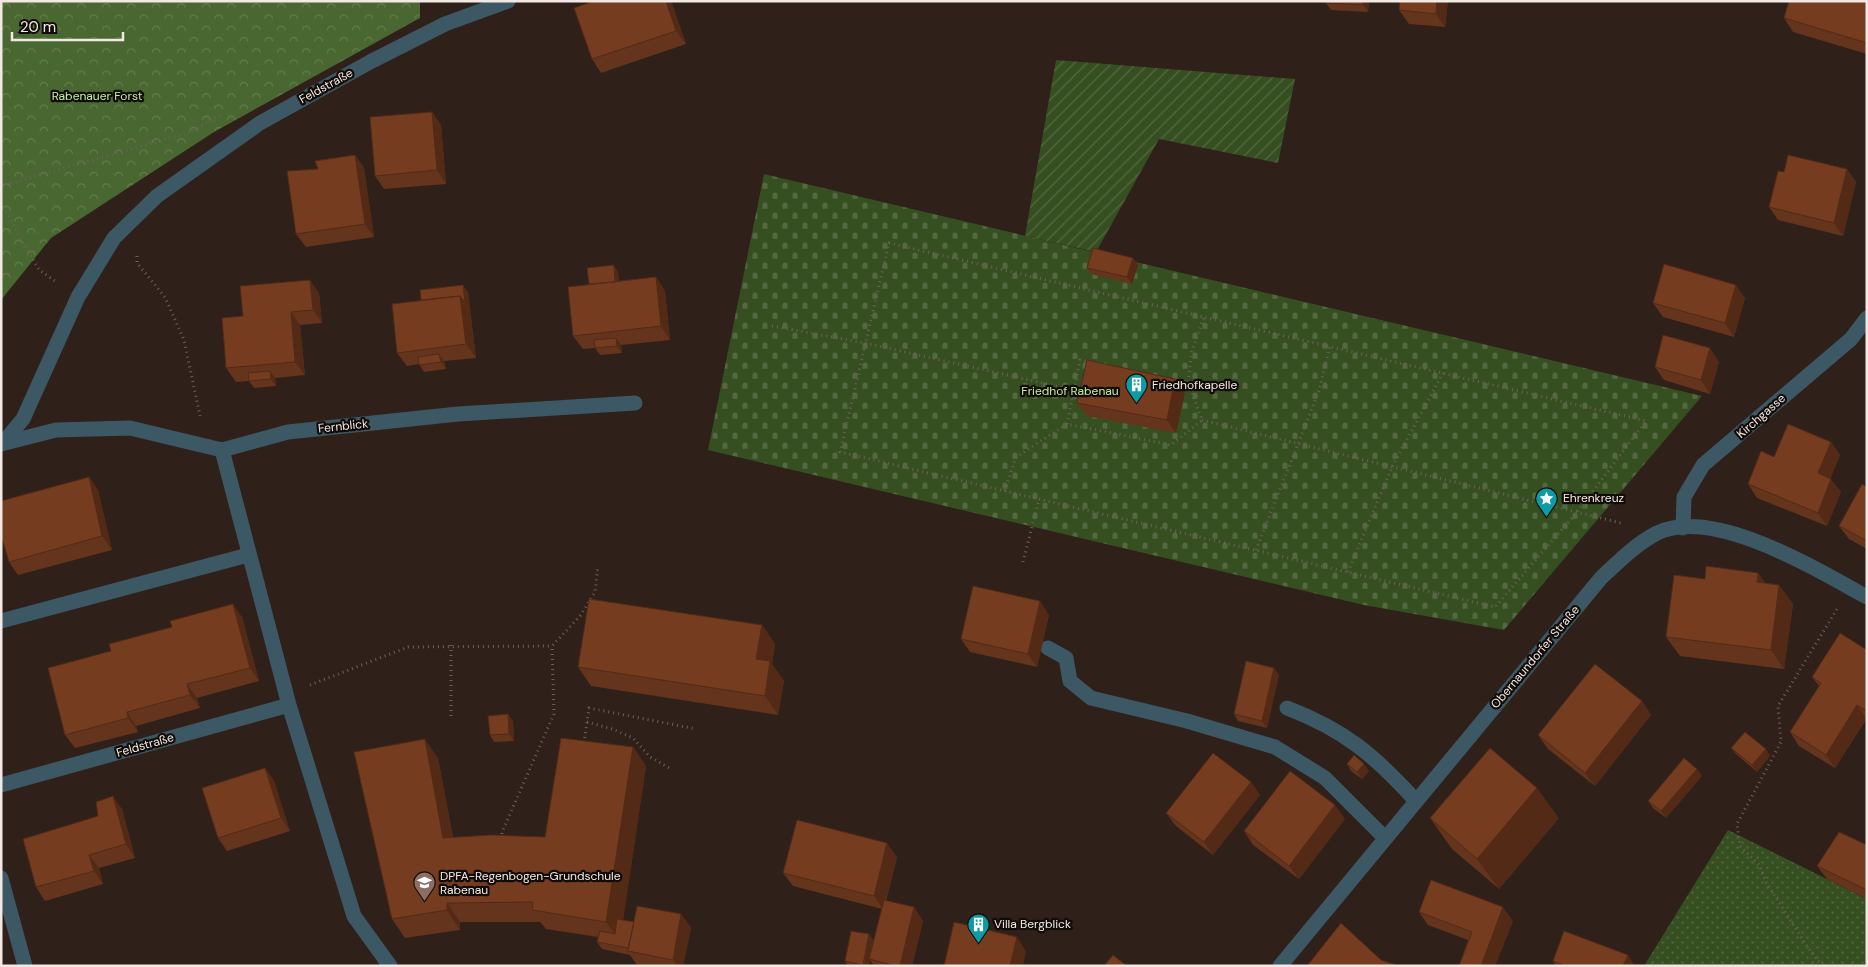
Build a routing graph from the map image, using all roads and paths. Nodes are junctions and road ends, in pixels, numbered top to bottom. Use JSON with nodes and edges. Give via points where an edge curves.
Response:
{"nodes":[{"id":1,"x":508,"y":1,"type":"edge"},
{"id":2,"x":231,"y":109,"type":"dead end"},
{"id":3,"x":1,"y":186,"type":"edge"},
{"id":4,"x":1,"y":203,"type":"edge"},
{"id":5,"x":136,"y":254,"type":"dead end"},
{"id":6,"x":39,"y":270,"type":"dead end"},
{"id":7,"x":1204,"y":317,"type":"junction"},
{"id":8,"x":1867,"y":318,"type":"edge"},
{"id":9,"x":772,"y":326,"type":"dead end"},
{"id":10,"x":866,"y":343,"type":"junction"},
{"id":11,"x":1330,"y":346,"type":"junction"},
{"id":12,"x":1090,"y":362,"type":"edge"},
{"id":13,"x":1443,"y":373,"type":"junction"},
{"id":14,"x":1168,"y":378,"type":"edge"},
{"id":15,"x":1188,"y":382,"type":"junction"},
{"id":16,"x":1074,"y":390,"type":"junction"},
{"id":17,"x":635,"y":403,"type":"dead end"},
{"id":18,"x":1202,"y":420,"type":"junction"},
{"id":19,"x":1067,"y":424,"type":"junction"},
{"id":20,"x":2,"y":444,"type":"edge"},
{"id":21,"x":1298,"y":444,"type":"junction"},
{"id":22,"x":222,"y":450,"type":"junction"},
{"id":23,"x":1392,"y":467,"type":"junction"},
{"id":24,"x":1005,"y":491,"type":"junction"},
{"id":25,"x":1039,"y":499,"type":"junction"},
{"id":26,"x":1577,"y":512,"type":"junction"},
{"id":27,"x":1683,"y":528,"type":"junction"},
{"id":28,"x":1658,"y":533,"type":"junction"},
{"id":29,"x":1256,"y":550,"type":"junction"},
{"id":30,"x":248,"y":555,"type":"junction"},
{"id":31,"x":1023,"y":562,"type":"dead end"},
{"id":32,"x":598,"y":566,"type":"dead end"},
{"id":33,"x":1348,"y":572,"type":"junction"},
{"id":34,"x":1852,"y":589,"type":"junction"},
{"id":35,"x":1867,"y":596,"type":"edge"},
{"id":36,"x":1,"y":621,"type":"edge"},
{"id":37,"x":451,"y":645,"type":"junction"},
{"id":38,"x":552,"y":646,"type":"junction"},
{"id":39,"x":1048,"y":648,"type":"dead end"},
{"id":40,"x":288,"y":700,"type":"junction"},
{"id":41,"x":1287,"y":708,"type":"dead end"},
{"id":42,"x":451,"y":716,"type":"dead end"},
{"id":43,"x":587,"y":722,"type":"junction"},
{"id":44,"x":696,"y":729,"type":"dead end"},
{"id":45,"x":589,"y":746,"type":"edge"},
{"id":46,"x":671,"y":769,"type":"dead end"},
{"id":47,"x":1,"y":785,"type":"edge"},
{"id":48,"x":1416,"y":801,"type":"junction"},
{"id":49,"x":1385,"y":838,"type":"junction"},
{"id":50,"x":503,"y":847,"type":"edge"},
{"id":51,"x":1,"y":878,"type":"edge"},
{"id":52,"x":25,"y":966,"type":"edge"},
{"id":53,"x":390,"y":966,"type":"edge"},
{"id":54,"x":1280,"y":966,"type":"edge"},
{"id":55,"x":1822,"y":966,"type":"edge"}],
"edges":[{"from":1,"to":20,"type":"street","name":"Feldstraße","via":[[445,24],[260,123],[157,196],[114,238],[78,297],[23,419]]},
{"from":2,"to":3,"type":"path","via":[[188,133]]},
{"from":4,"to":6,"type":"path"},
{"from":5,"to":22,"type":"path","via":[[137,263],[165,297],[184,340],[200,418]]},
{"from":7,"to":10,"type":"path","via":[[889,243]]},
{"from":7,"to":11,"type":"path"},
{"from":7,"to":15,"type":"path","via":[[1192,351]]},
{"from":8,"to":27,"type":"street","name":"Kirchgasse","via":[[1851,339],[1703,465],[1684,497]]},
{"from":9,"to":10,"type":"path"},
{"from":10,"to":16,"type":"path"},
{"from":10,"to":24,"type":"path","via":[[840,452]]},
{"from":11,"to":13,"type":"path"},
{"from":11,"to":21,"type":"path","via":[[1319,391]]},
{"from":12,"to":16,"type":"path","via":[[1080,360]]},
{"from":13,"to":23,"type":"path"},
{"from":13,"to":26,"type":"path","via":[[1646,421]]},
{"from":14,"to":15,"type":"path"},
{"from":15,"to":18,"type":"path"},
{"from":16,"to":19,"type":"path"},
{"from":17,"to":22,"type":"street","name":"Fernblick","via":[[458,414],[298,431]]},
{"from":18,"to":19,"type":"path","via":[[1171,445]]},
{"from":18,"to":21,"type":"path"},
{"from":19,"to":24,"type":"path","via":[[1016,457]]},
{"from":20,"to":22,"type":"street","name":"Fernblick","via":[[56,430],[130,428]]},
{"from":21,"to":23,"type":"path"},
{"from":21,"to":29,"type":"path"},
{"from":22,"to":30,"type":"street"},
{"from":23,"to":26,"type":"path"},
{"from":23,"to":33,"type":"path"},
{"from":24,"to":25,"type":"path"},
{"from":25,"to":29,"type":"path"},
{"from":25,"to":31,"type":"path"},
{"from":26,"to":28,"type":"path"},
{"from":26,"to":33,"type":"path","via":[[1495,607]]},
{"from":27,"to":28,"type":"street","name":"Obernaundorfer Straße"},
{"from":27,"to":34,"type":"street","name":"Obernaundorfer Straße","via":[[1723,529],[1776,550]]},
{"from":28,"to":48,"type":"street","name":"Obernaundorfer Straße","via":[[1625,555],[1601,578]]},
{"from":29,"to":33,"type":"path"},
{"from":30,"to":36,"type":"street"},
{"from":30,"to":40,"type":"street"},
{"from":32,"to":38,"type":"path","via":[[595,592],[580,616]]},
{"from":34,"to":35,"type":"street","name":"Obernaundorfer Straße"},
{"from":34,"to":55,"type":"path","via":[[1778,706],[1781,742],[1737,824],[1740,846],[1759,865],[1766,882]]},
{"from":37,"to":38,"type":"path"},
{"from":37,"to":40,"type":"path","via":[[408,647]]},
{"from":37,"to":42,"type":"path"},
{"from":38,"to":50,"type":"path","via":[[554,714],[502,832]]},
{"from":39,"to":49,"type":"street","via":[[1066,658],[1070,681],[1091,698],[1275,747],[1325,778]]},
{"from":40,"to":47,"type":"street","name":"Feldstraße"},
{"from":40,"to":53,"type":"street","via":[[354,916]]},
{"from":41,"to":48,"type":"street","via":[[1337,730],[1359,745],[1381,762]]},
{"from":43,"to":44,"type":"path","via":[[589,708]]},
{"from":43,"to":45,"type":"path","via":[[584,746]]},
{"from":43,"to":46,"type":"path","via":[[633,738],[650,757]]},
{"from":48,"to":49,"type":"street","name":"Obernaundorfer Straße"},
{"from":49,"to":54,"type":"street","name":"Obernaundorfer Straße"},
{"from":51,"to":52,"type":"street"}]}
